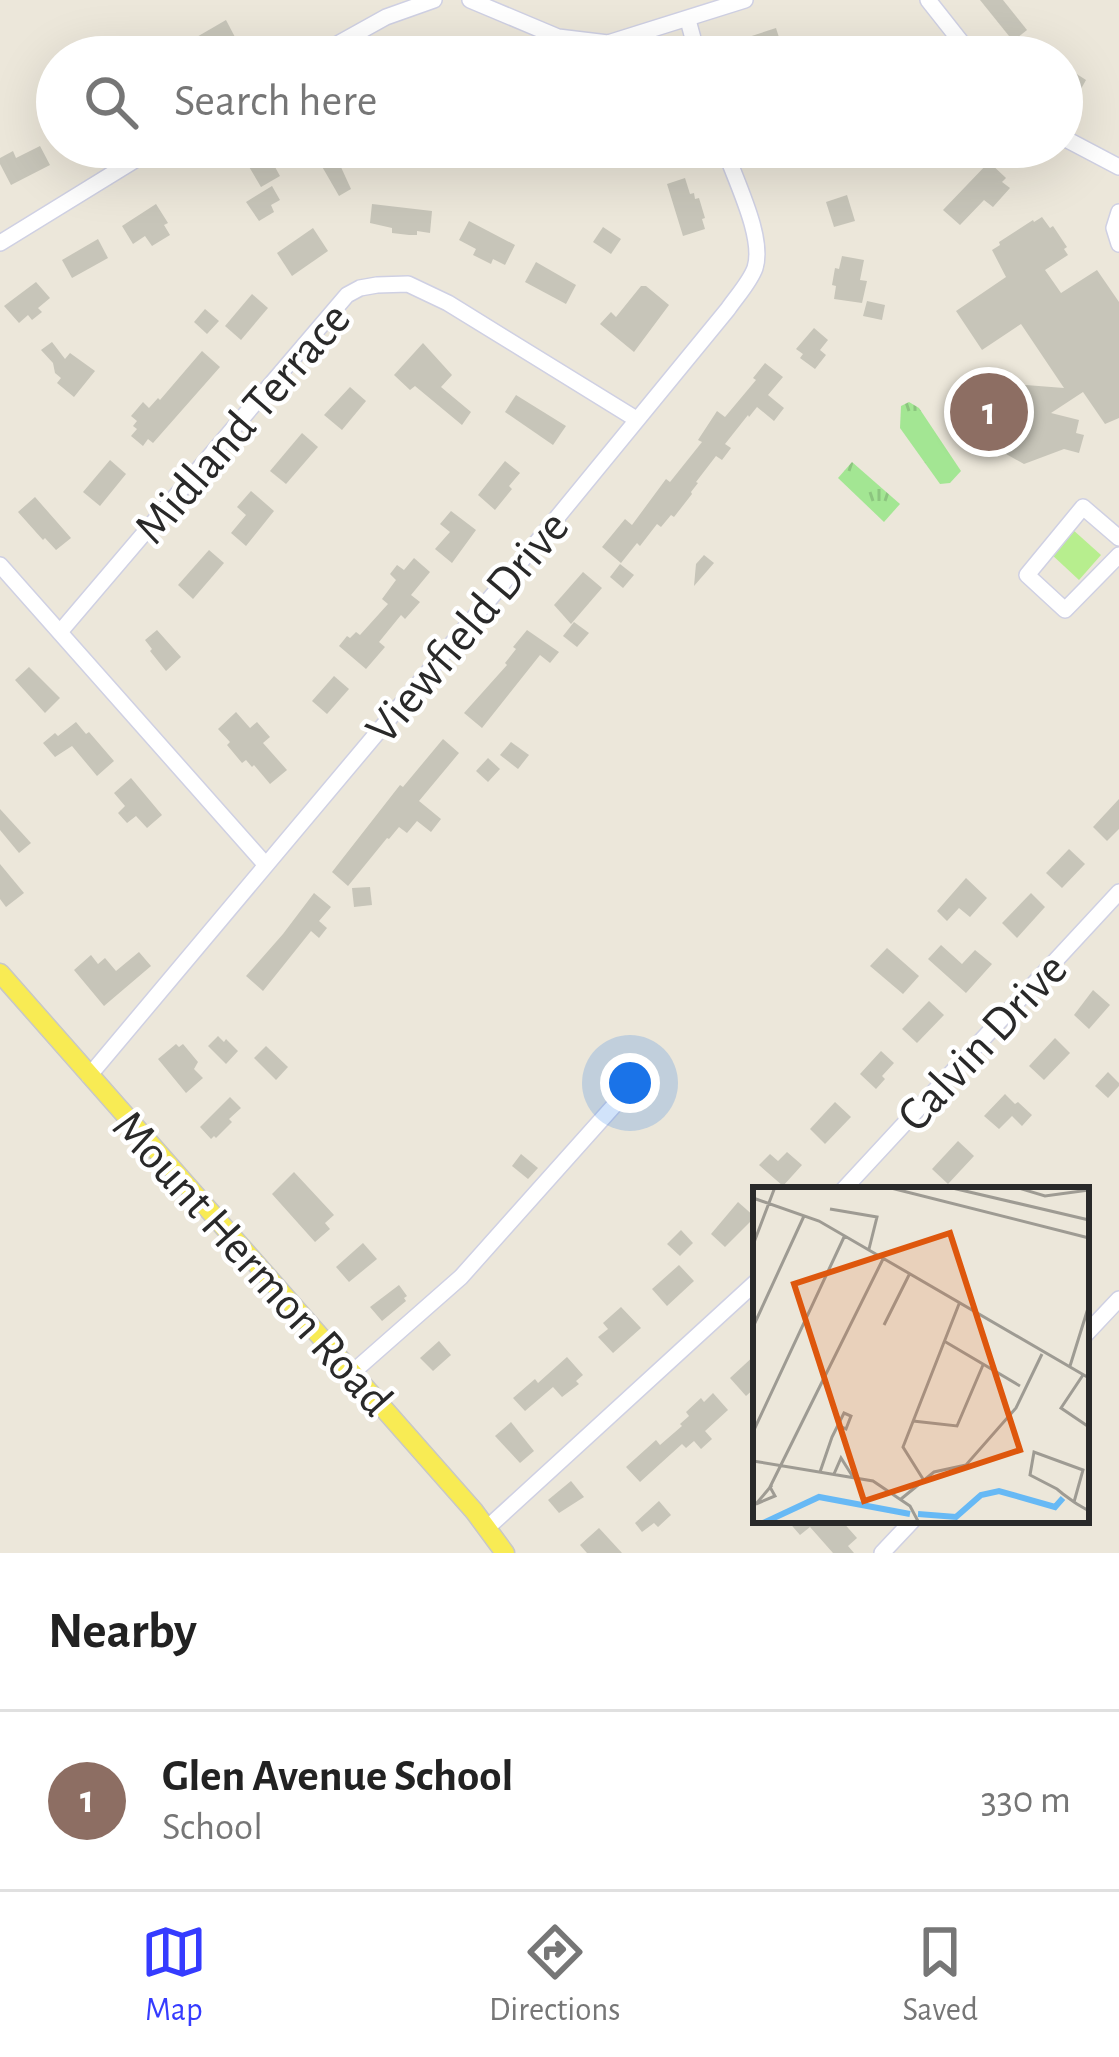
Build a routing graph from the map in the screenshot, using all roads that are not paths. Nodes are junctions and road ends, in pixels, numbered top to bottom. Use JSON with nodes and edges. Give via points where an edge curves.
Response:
{"nodes":[{"id":1,"x":434,"y":0,"type":"edge"},
{"id":2,"x":470,"y":0,"type":"edge"},
{"id":3,"x":745,"y":0,"type":"edge"},
{"id":4,"x":928,"y":0,"type":"edge"},
{"id":5,"x":688,"y":20,"type":"junction"},
{"id":6,"x":352,"y":36,"type":"edge"},
{"id":7,"x":556,"y":36,"type":"edge"},
{"id":8,"x":635,"y":36,"type":"edge"},
{"id":9,"x":692,"y":36,"type":"edge"},
{"id":10,"x":956,"y":36,"type":"edge"},
{"id":11,"x":1083,"y":148,"type":"edge"},
{"id":12,"x":1119,"y":167,"type":"edge"},
{"id":13,"x":122,"y":168,"type":"edge"},
{"id":14,"x":731,"y":168,"type":"edge"},
{"id":15,"x":1119,"y":212,"type":"edge"},
{"id":16,"x":0,"y":243,"type":"edge"},
{"id":17,"x":1119,"y":244,"type":"edge"},
{"id":18,"x":636,"y":419,"type":"junction"},
{"id":19,"x":1119,"y":538,"type":"edge"},
{"id":20,"x":1119,"y":555,"type":"edge"},
{"id":21,"x":0,"y":565,"type":"edge"},
{"id":22,"x":60,"y":632,"type":"junction"},
{"id":23,"x":266,"y":864,"type":"junction"},
{"id":24,"x":1119,"y":892,"type":"edge"},
{"id":25,"x":0,"y":973,"type":"edge"},
{"id":26,"x":88,"y":1076,"type":"junction"},
{"id":27,"x":619,"y":1100,"type":"dead end"},
{"id":28,"x":846,"y":1187,"type":"edge"},
{"id":29,"x":753,"y":1285,"type":"edge"},
{"id":30,"x":1119,"y":1298,"type":"edge"},
{"id":31,"x":1089,"y":1331,"type":"edge"},
{"id":32,"x":352,"y":1372,"type":"junction"},
{"id":33,"x":910,"y":1523,"type":"edge"},
{"id":34,"x":486,"y":1529,"type":"junction"},
{"id":35,"x":505,"y":1553,"type":"edge"},
{"id":36,"x":882,"y":1553,"type":"edge"}],
"edges":[{"from":1,"to":6,"type":"street"},
{"from":2,"to":7,"type":"street"},
{"from":3,"to":5,"type":"street"},
{"from":4,"to":10,"type":"street"},
{"from":5,"to":8,"type":"street"},
{"from":5,"to":9,"type":"street"},
{"from":11,"to":12,"type":"street"},
{"from":13,"to":16,"type":"street"},
{"from":14,"to":18,"type":"street","name":"Viewfield Drive","via":[[758,252],[754,270]]},
{"from":15,"to":17,"type":"street"},
{"from":18,"to":22,"type":"street","name":"Midland Terrace","via":[[448,302],[408,284],[360,288]]},
{"from":18,"to":23,"type":"street","name":"Viewfield Drive"},
{"from":19,"to":20,"type":"street","via":[[1083,506],[1027,575],[1065,610]]},
{"from":21,"to":22,"type":"street"},
{"from":22,"to":23,"type":"street"},
{"from":23,"to":26,"type":"street","name":"Viewfield Drive"},
{"from":24,"to":28,"type":"street","name":"Calvin Drive"},
{"from":25,"to":26,"type":"main road","name":"Mount Hermon Road"},
{"from":26,"to":32,"type":"main road","name":"Mount Hermon Road"},
{"from":27,"to":32,"type":"street","via":[[461,1277]]},
{"from":29,"to":34,"type":"street"},
{"from":30,"to":31,"type":"street"},
{"from":32,"to":34,"type":"main road","name":"Mount Hermon Road"},
{"from":33,"to":36,"type":"street"},
{"from":34,"to":35,"type":"main road","name":"Mount Hermon Road"}]}
